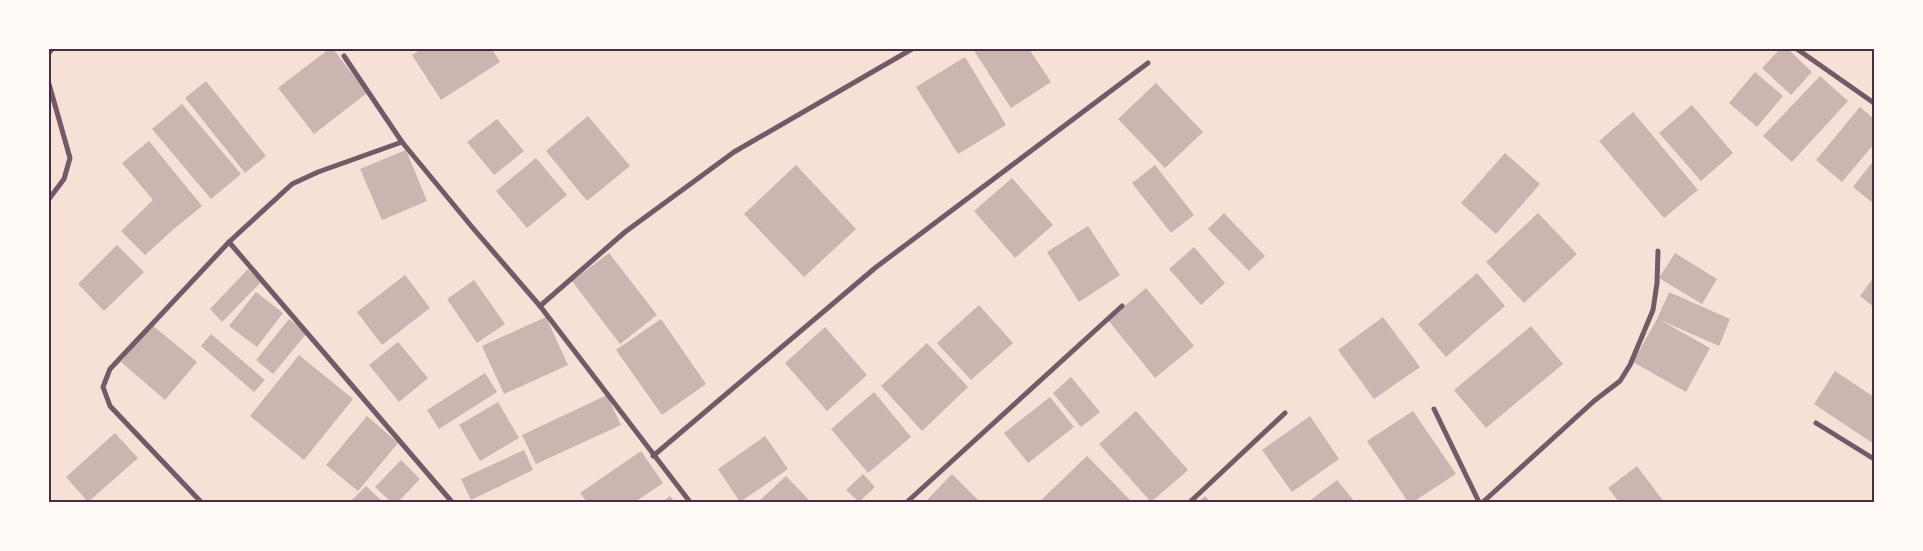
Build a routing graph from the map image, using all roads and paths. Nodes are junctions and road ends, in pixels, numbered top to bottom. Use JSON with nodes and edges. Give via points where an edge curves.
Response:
{"nodes":[{"id":1,"x":52,"y":49,"type":"edge"},
{"id":2,"x":912,"y":49,"type":"edge"},
{"id":3,"x":1797,"y":49,"type":"edge"},
{"id":4,"x":49,"y":54,"type":"edge"},
{"id":5,"x":344,"y":56,"type":"dead end"},
{"id":6,"x":1148,"y":63,"type":"dead end"},
{"id":7,"x":49,"y":84,"type":"edge"},
{"id":8,"x":1874,"y":103,"type":"edge"},
{"id":9,"x":402,"y":142,"type":"junction"},
{"id":10,"x":49,"y":199,"type":"edge"},
{"id":11,"x":229,"y":242,"type":"junction"},
{"id":12,"x":1658,"y":251,"type":"dead end"},
{"id":13,"x":540,"y":306,"type":"junction"},
{"id":14,"x":1122,"y":306,"type":"dead end"},
{"id":15,"x":1434,"y":409,"type":"dead end"},
{"id":16,"x":1285,"y":413,"type":"dead end"},
{"id":17,"x":1816,"y":423,"type":"dead end"},
{"id":18,"x":653,"y":456,"type":"junction"},
{"id":19,"x":1874,"y":459,"type":"edge"},
{"id":20,"x":201,"y":502,"type":"edge"},
{"id":21,"x":452,"y":502,"type":"edge"},
{"id":22,"x":690,"y":502,"type":"edge"},
{"id":23,"x":907,"y":502,"type":"edge"},
{"id":24,"x":1190,"y":502,"type":"edge"},
{"id":25,"x":1479,"y":502,"type":"edge"},
{"id":26,"x":1483,"y":502,"type":"edge"}],
"edges":[{"from":1,"to":4,"type":"street"},
{"from":2,"to":13,"type":"street","via":[[734,152],[625,232]]},
{"from":3,"to":8,"type":"street"},
{"from":5,"to":9,"type":"street"},
{"from":6,"to":18,"type":"street","via":[[875,268]]},
{"from":7,"to":10,"type":"street","via":[[70,158],[64,180]]},
{"from":9,"to":11,"type":"street","via":[[292,184]]},
{"from":9,"to":13,"type":"street"},
{"from":11,"to":20,"type":"street","via":[[110,369],[103,387],[110,406]]},
{"from":11,"to":21,"type":"street"},
{"from":12,"to":26,"type":"street","via":[[1653,310],[1620,381]]},
{"from":13,"to":18,"type":"street"},
{"from":14,"to":23,"type":"street"},
{"from":15,"to":25,"type":"street"},
{"from":16,"to":24,"type":"street"},
{"from":17,"to":19,"type":"street"},
{"from":18,"to":22,"type":"street"}]}
